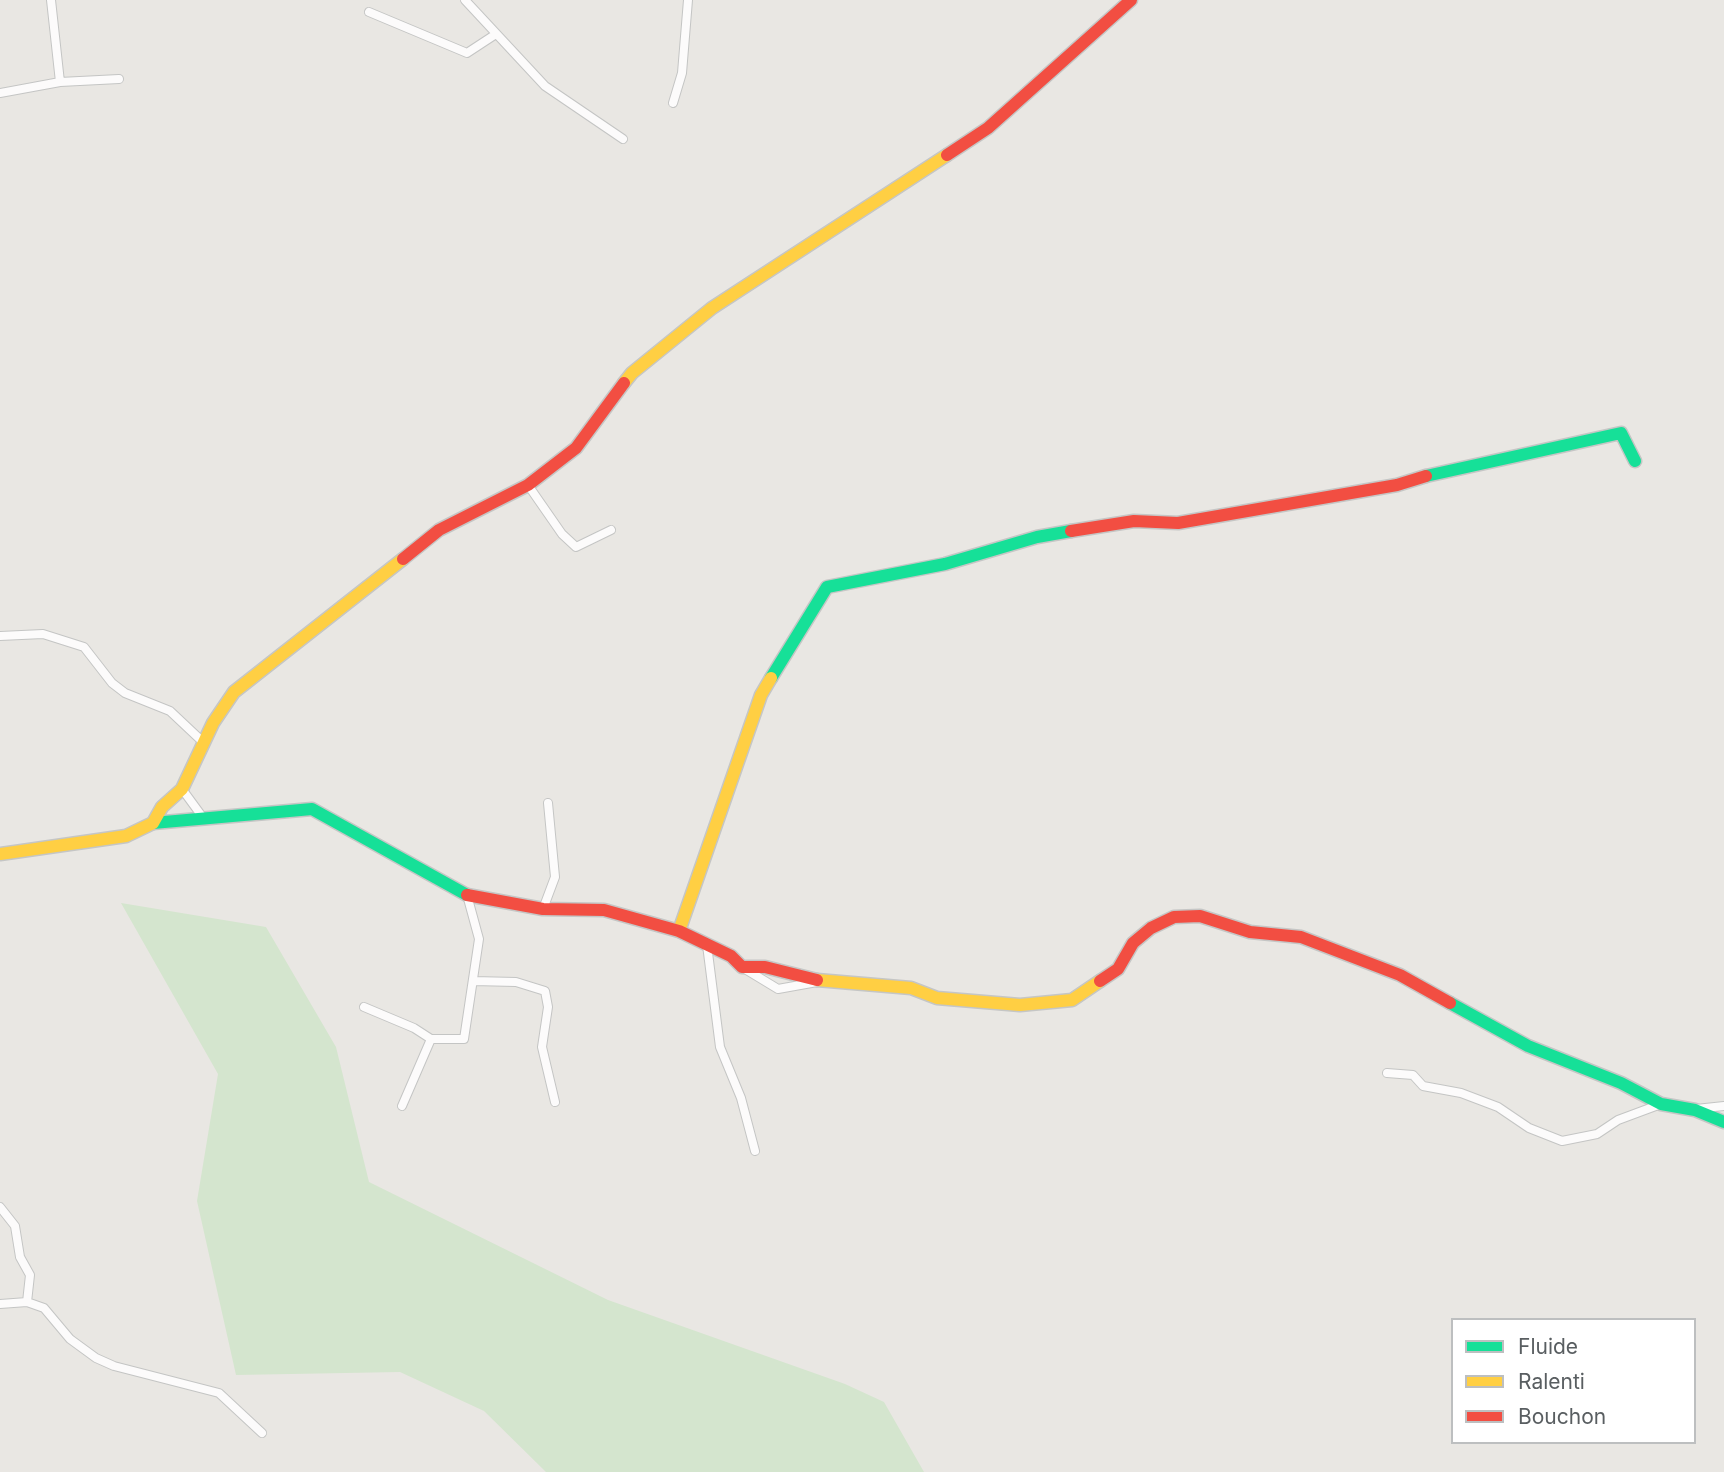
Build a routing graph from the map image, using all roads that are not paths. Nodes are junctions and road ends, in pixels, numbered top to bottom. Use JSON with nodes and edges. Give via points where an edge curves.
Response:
{"nodes":[{"id":1,"x":51,"y":0,"type":"edge"},
{"id":2,"x":465,"y":0,"type":"edge"},
{"id":3,"x":688,"y":0,"type":"edge"},
{"id":4,"x":1131,"y":0,"type":"edge"},
{"id":5,"x":369,"y":12,"type":"dead end"},
{"id":6,"x":496,"y":34,"type":"junction"},
{"id":7,"x":119,"y":79,"type":"dead end"},
{"id":8,"x":60,"y":82,"type":"junction"},
{"id":9,"x":0,"y":93,"type":"edge"},
{"id":10,"x":673,"y":103,"type":"dead end"},
{"id":11,"x":623,"y":139,"type":"dead end"},
{"id":12,"x":1635,"y":461,"type":"dead end"},
{"id":13,"x":528,"y":485,"type":"junction"},
{"id":14,"x":611,"y":530,"type":"dead end"},
{"id":15,"x":0,"y":636,"type":"edge"},
{"id":16,"x":204,"y":743,"type":"junction"},
{"id":17,"x":182,"y":789,"type":"junction"},
{"id":18,"x":548,"y":803,"type":"dead end"},
{"id":19,"x":204,"y":819,"type":"junction"},
{"id":20,"x":153,"y":823,"type":"junction"},
{"id":21,"x":0,"y":854,"type":"edge"},
{"id":22,"x":467,"y":895,"type":"junction"},
{"id":23,"x":543,"y":909,"type":"junction"},
{"id":24,"x":679,"y":932,"type":"junction"},
{"id":25,"x":707,"y":944,"type":"junction"},
{"id":26,"x":473,"y":981,"type":"junction"},
{"id":27,"x":364,"y":1007,"type":"dead end"},
{"id":28,"x":431,"y":1039,"type":"junction"},
{"id":29,"x":1387,"y":1073,"type":"dead end"},
{"id":30,"x":555,"y":1102,"type":"dead end"},
{"id":31,"x":1661,"y":1104,"type":"junction"},
{"id":32,"x":402,"y":1106,"type":"dead end"},
{"id":33,"x":1724,"y":1106,"type":"edge"},
{"id":34,"x":1695,"y":1110,"type":"junction"},
{"id":35,"x":1724,"y":1122,"type":"edge"},
{"id":36,"x":755,"y":1151,"type":"dead end"},
{"id":37,"x":0,"y":1207,"type":"edge"},
{"id":38,"x":27,"y":1302,"type":"junction"},
{"id":39,"x":0,"y":1304,"type":"edge"},
{"id":40,"x":262,"y":1433,"type":"dead end"}],
"edges":[{"from":1,"to":8,"type":"street"},
{"from":2,"to":6,"type":"street"},
{"from":3,"to":10,"type":"street","via":[[682,73]]},
{"from":4,"to":13,"type":"street","via":[[988,128],[712,308],[632,373],[576,448]]},
{"from":5,"to":6,"type":"street","via":[[467,52]]},
{"from":6,"to":11,"type":"street","via":[[545,86]]},
{"from":7,"to":8,"type":"street"},
{"from":8,"to":9,"type":"street"},
{"from":12,"to":24,"type":"street","via":[[1621,432],[1450,468],[1396,485],[1178,523],[1134,521],[1037,537],[945,564],[827,587],[761,695]]},
{"from":13,"to":14,"type":"street","via":[[576,547]]},
{"from":13,"to":16,"type":"street","via":[[439,530],[234,692]]},
{"from":15,"to":16,"type":"street","via":[[43,634],[84,648],[112,684],[170,711]]},
{"from":16,"to":17,"type":"street"},
{"from":17,"to":19,"type":"street"},
{"from":17,"to":20,"type":"street","via":[[162,807]]},
{"from":18,"to":23,"type":"street","via":[[555,877]]},
{"from":19,"to":20,"type":"street"},
{"from":19,"to":22,"type":"street","via":[[313,809]]},
{"from":20,"to":21,"type":"street","via":[[126,836]]},
{"from":22,"to":23,"type":"street"},
{"from":22,"to":26,"type":"street","via":[[479,939]]},
{"from":23,"to":24,"type":"street","via":[[604,910]]},
{"from":24,"to":25,"type":"street"},
{"from":25,"to":31,"type":"street","via":[[742,967],[765,967],[820,981],[911,988],[937,998],[1020,1005],[1072,1000],[1118,969],[1133,943],[1151,928],[1174,917],[1200,916],[1250,932],[1301,937],[1399,975],[1528,1046]]},
{"from":25,"to":36,"type":"street","via":[[720,1048],[741,1098]]},
{"from":26,"to":28,"type":"street","via":[[464,1039]]},
{"from":26,"to":30,"type":"street","via":[[516,982],[545,991],[548,1007],[542,1048]]},
{"from":27,"to":28,"type":"street"},
{"from":28,"to":32,"type":"street"},
{"from":29,"to":31,"type":"street","via":[[1413,1075],[1423,1086],[1461,1093],[1498,1107],[1529,1128],[1562,1141],[1597,1134],[1618,1120]]},
{"from":31,"to":34,"type":"street"},
{"from":33,"to":34,"type":"street"},
{"from":34,"to":35,"type":"street"},
{"from":37,"to":38,"type":"street","via":[[15,1226],[20,1257],[30,1275]]},
{"from":38,"to":39,"type":"street"},
{"from":38,"to":40,"type":"street","via":[[44,1308],[70,1339],[96,1358],[219,1393]]}]}
